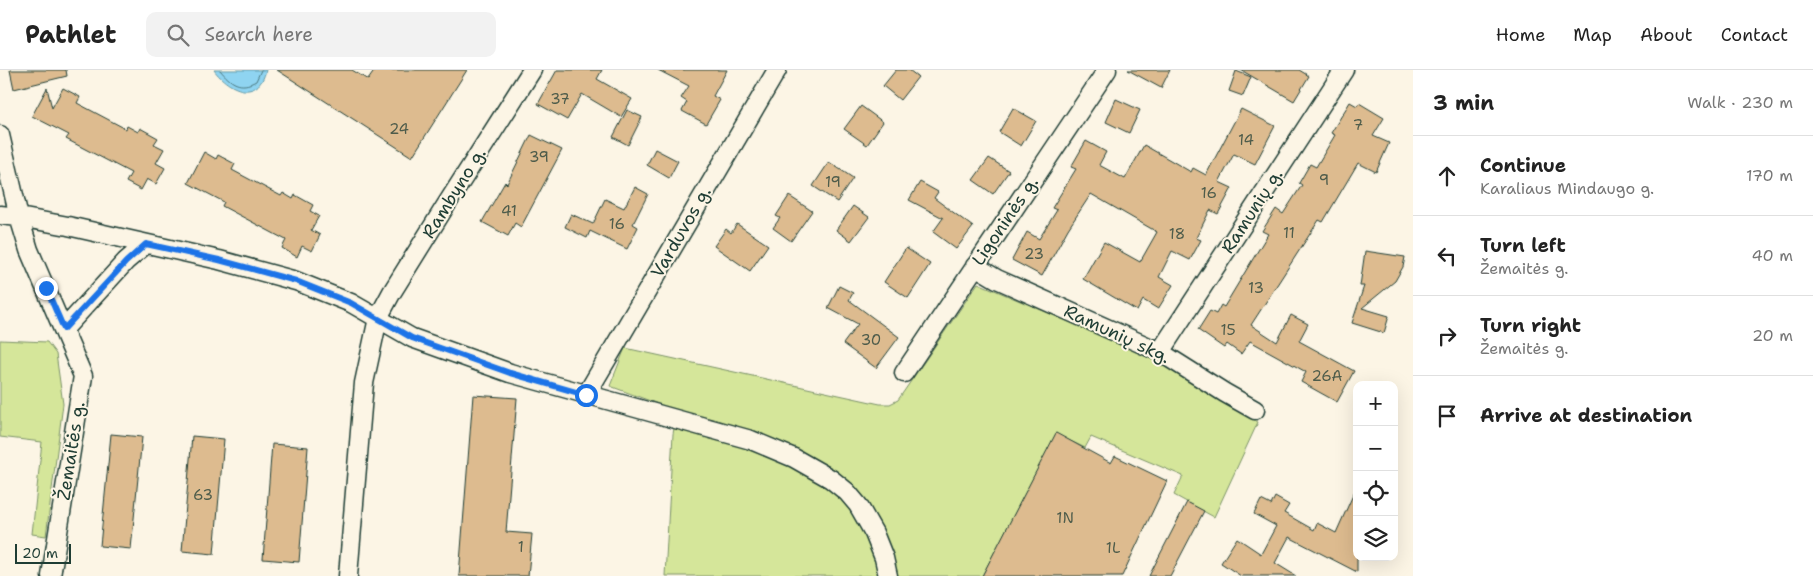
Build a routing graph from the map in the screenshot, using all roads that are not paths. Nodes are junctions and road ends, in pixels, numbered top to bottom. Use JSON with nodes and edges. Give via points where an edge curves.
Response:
{"nodes":[{"id":1,"x":532,"y":70,"type":"edge"},
{"id":2,"x":777,"y":70,"type":"edge"},
{"id":3,"x":1107,"y":70,"type":"edge"},
{"id":4,"x":1340,"y":71,"type":"edge"},
{"id":5,"x":0,"y":135,"type":"edge"},
{"id":6,"x":0,"y":215,"type":"edge"},
{"id":7,"x":19,"y":217,"type":"junction"},
{"id":8,"x":146,"y":244,"type":"junction"},
{"id":9,"x":975,"y":266,"type":"junction"},
{"id":10,"x":378,"y":318,"type":"junction"},
{"id":11,"x":64,"y":329,"type":"junction"},
{"id":12,"x":1160,"y":352,"type":"junction"},
{"id":13,"x":904,"y":373,"type":"dead end"},
{"id":14,"x":586,"y":395,"type":"junction"},
{"id":15,"x":1255,"y":410,"type":"dead end"},
{"id":16,"x":51,"y":576,"type":"edge"},
{"id":17,"x":348,"y":576,"type":"edge"},
{"id":18,"x":888,"y":576,"type":"edge"}],
"edges":[{"from":1,"to":10,"type":"street","name":"Rambyno g."},
{"from":2,"to":14,"type":"street","name":"Varduvos g."},
{"from":3,"to":9,"type":"street","name":"Ligoninės g."},
{"from":4,"to":12,"type":"street","name":"Ramunių g."},
{"from":5,"to":7,"type":"street","name":"Žemaitės g."},
{"from":6,"to":7,"type":"street"},
{"from":7,"to":8,"type":"street"},
{"from":7,"to":11,"type":"street","name":"Žemaitės g.","via":[[29,250]]},
{"from":8,"to":10,"type":"street","via":[[296,281],[351,303]]},
{"from":8,"to":11,"type":"street"},
{"from":9,"to":12,"type":"street","name":"Ramunių skg.","via":[[997,279]]},
{"from":9,"to":13,"type":"street","name":"Ligoninės g."},
{"from":10,"to":14,"type":"street","via":[[412,338],[510,373]]},
{"from":10,"to":17,"type":"street","name":"Rambyno g.","via":[[364,383]]},
{"from":11,"to":16,"type":"street","name":"Žemaitės g.","via":[[84,376]]},
{"from":12,"to":15,"type":"street","name":"Ramunių skg."},
{"from":14,"to":18,"type":"street","via":[[751,440],[794,458],[831,479],[847,492],[867,519],[880,546]]}]}
